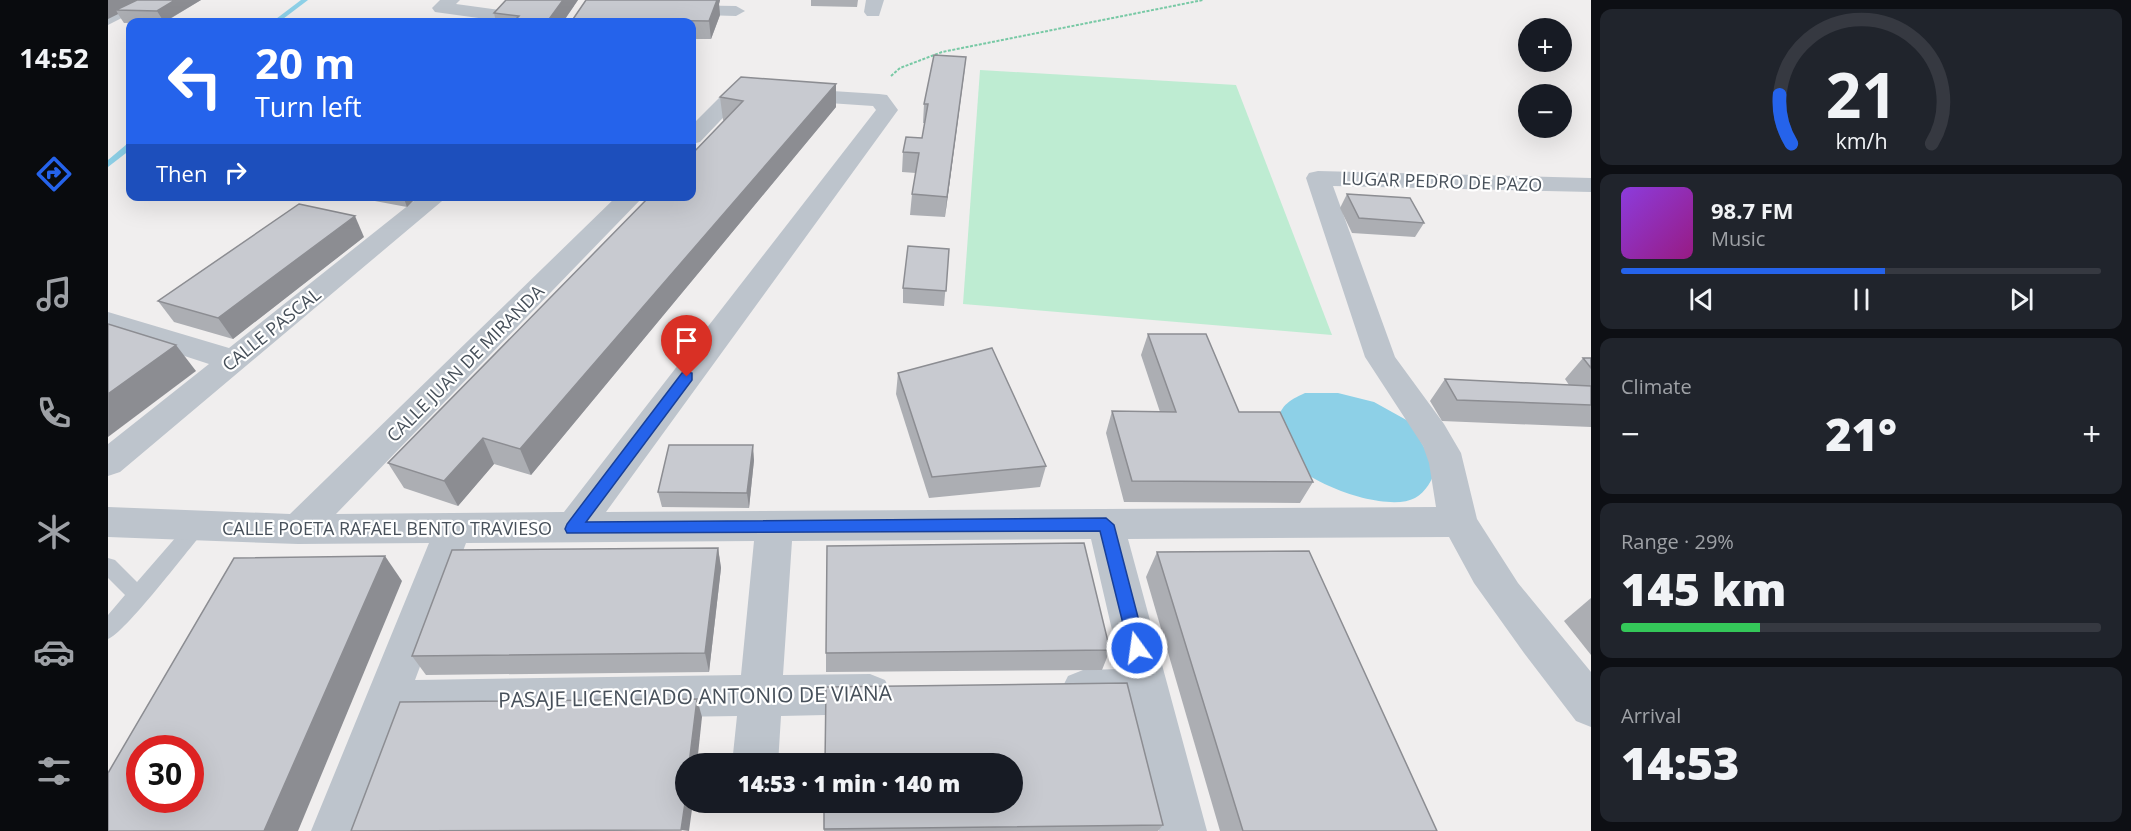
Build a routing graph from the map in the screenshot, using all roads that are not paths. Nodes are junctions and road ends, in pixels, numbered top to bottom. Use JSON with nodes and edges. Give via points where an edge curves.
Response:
{"nodes":[{"id":1,"x":153,"y":0,"type":"edge"},
{"id":2,"x":451,"y":0,"type":"edge"},
{"id":3,"x":737,"y":6,"type":"edge"},
{"id":4,"x":654,"y":10,"type":"edge"},
{"id":5,"x":505,"y":18,"type":"edge"},
{"id":6,"x":108,"y":22,"type":"edge"},
{"id":7,"x":734,"y":30,"type":"dead end"},
{"id":8,"x":696,"y":133,"type":"edge"},
{"id":9,"x":1591,"y":185,"type":"edge"},
{"id":10,"x":430,"y":201,"type":"edge"},
{"id":11,"x":627,"y":201,"type":"edge"},
{"id":12,"x":108,"y":321,"type":"edge"},
{"id":13,"x":232,"y":360,"type":"junction"},
{"id":14,"x":108,"y":463,"type":"edge"},
{"id":15,"x":108,"y":522,"type":"edge"},
{"id":16,"x":1459,"y":522,"type":"junction"},
{"id":17,"x":1106,"y":525,"type":"junction"},
{"id":18,"x":197,"y":526,"type":"junction"},
{"id":19,"x":774,"y":527,"type":"junction"},
{"id":20,"x":298,"y":529,"type":"junction"},
{"id":21,"x":453,"y":529,"type":"junction"},
{"id":22,"x":573,"y":529,"type":"junction"},
{"id":23,"x":108,"y":566,"type":"edge"},
{"id":24,"x":140,"y":596,"type":"junction"},
{"id":25,"x":108,"y":630,"type":"edge"},
{"id":26,"x":1148,"y":689,"type":"junction"},
{"id":27,"x":1042,"y":691,"type":"edge"},
{"id":28,"x":913,"y":693,"type":"edge"},
{"id":29,"x":760,"y":695,"type":"junction"},
{"id":30,"x":386,"y":701,"type":"junction"},
{"id":31,"x":1591,"y":706,"type":"edge"},
{"id":32,"x":756,"y":753,"type":"edge"},
{"id":33,"x":335,"y":831,"type":"edge"},
{"id":34,"x":1183,"y":831,"type":"edge"}],
"edges":[{"from":1,"to":6,"type":"lane"},
{"from":2,"to":5,"type":"street","via":[[441,8]]},
{"from":3,"to":4,"type":"street"},
{"from":3,"to":7,"type":"street"},
{"from":8,"to":22,"type":"street","via":[[731,97],[753,92],[871,99],[887,110]]},
{"from":9,"to":16,"type":"street","name":"LUGAR PEDRO DE PAZO","via":[[1318,178],[1380,357],[1440,446]]},
{"from":10,"to":13,"type":"street","name":"CALLE PASCAL"},
{"from":11,"to":20,"type":"street","name":"CALLE JUAN DE MIRANDA"},
{"from":12,"to":13,"type":"street"},
{"from":13,"to":14,"type":"street","name":"CALLE PASCAL"},
{"from":15,"to":18,"type":"street","name":"CALLE POETA RAFAEL BENTO TRAVIESO"},
{"from":16,"to":17,"type":"street","name":"CALLE POETA RAFAEL BENTO TRAVIESO"},
{"from":16,"to":31,"type":"street","name":"LUGAR PEDRO DE PAZO","via":[[1498,584]]},
{"from":17,"to":19,"type":"street","name":"CALLE POETA RAFAEL BENTO TRAVIESO"},
{"from":17,"to":26,"type":"street"},
{"from":18,"to":20,"type":"street","name":"CALLE POETA RAFAEL BENTO TRAVIESO"},
{"from":18,"to":24,"type":"lane"},
{"from":19,"to":22,"type":"street","name":"CALLE POETA RAFAEL BENTO TRAVIESO"},
{"from":19,"to":29,"type":"street"},
{"from":20,"to":21,"type":"street","name":"CALLE POETA RAFAEL BENTO TRAVIESO"},
{"from":21,"to":22,"type":"street","name":"CALLE POETA RAFAEL BENTO TRAVIESO"},
{"from":21,"to":30,"type":"street"},
{"from":23,"to":24,"type":"lane"},
{"from":24,"to":25,"type":"lane"},
{"from":26,"to":27,"type":"street"},
{"from":26,"to":34,"type":"street"},
{"from":28,"to":29,"type":"street","name":"PASAJE LICENCIADO ANTONIO DE VIANA"},
{"from":29,"to":30,"type":"street","name":"PASAJE LICENCIADO ANTONIO DE VIANA"},
{"from":29,"to":32,"type":"street"},
{"from":30,"to":33,"type":"street"}]}
